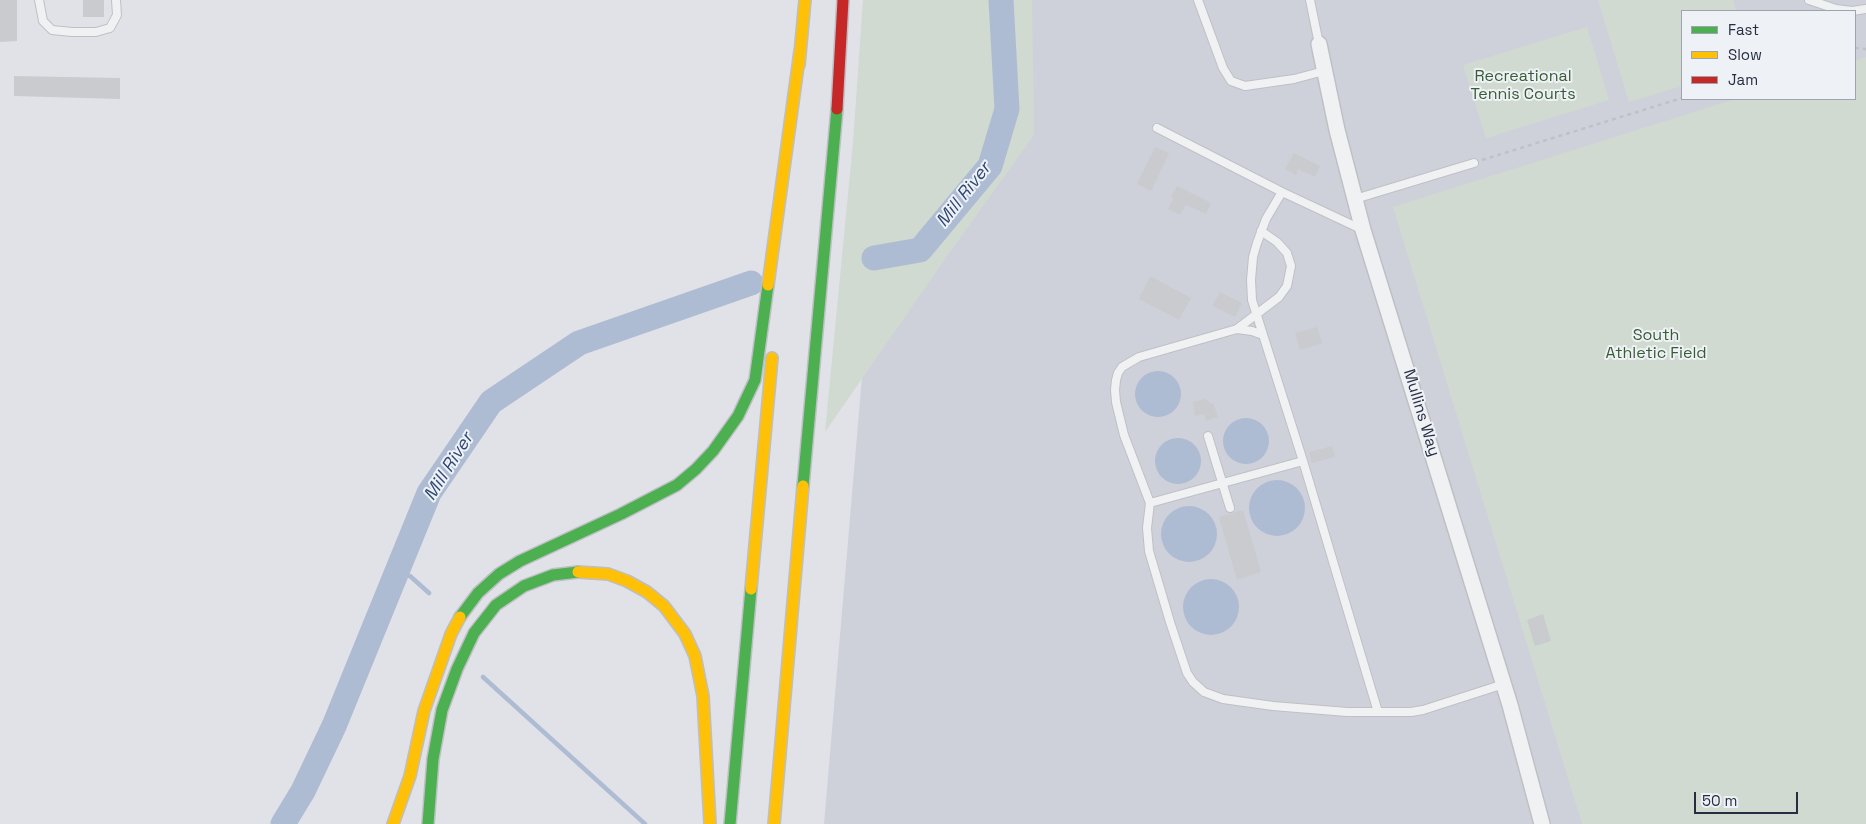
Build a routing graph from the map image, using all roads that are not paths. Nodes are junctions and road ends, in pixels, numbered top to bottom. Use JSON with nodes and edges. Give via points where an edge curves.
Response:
{"nodes":[{"id":1,"x":40,"y":0,"type":"edge"},
{"id":2,"x":116,"y":0,"type":"edge"},
{"id":3,"x":805,"y":0,"type":"edge"},
{"id":4,"x":843,"y":0,"type":"edge"},
{"id":5,"x":1198,"y":0,"type":"edge"},
{"id":6,"x":1310,"y":0,"type":"edge"},
{"id":7,"x":1809,"y":0,"type":"edge"},
{"id":8,"x":1844,"y":10,"type":"edge"},
{"id":9,"x":1319,"y":44,"type":"joint"},
{"id":10,"x":800,"y":51,"type":"junction"},
{"id":11,"x":1324,"y":71,"type":"junction"},
{"id":12,"x":1156,"y":128,"type":"dead end"},
{"id":13,"x":1474,"y":163,"type":"road end"},
{"id":14,"x":1282,"y":192,"type":"junction"},
{"id":15,"x":1355,"y":198,"type":"junction"},
{"id":16,"x":1363,"y":230,"type":"junction"},
{"id":17,"x":1261,"y":231,"type":"junction"},
{"id":18,"x":776,"y":315,"type":"dead end"},
{"id":19,"x":1257,"y":315,"type":"junction"},
{"id":20,"x":1237,"y":329,"type":"junction"},
{"id":21,"x":1264,"y":335,"type":"junction"},
{"id":22,"x":773,"y":344,"type":"dead end"},
{"id":23,"x":1208,"y":436,"type":"dead end"},
{"id":24,"x":1303,"y":460,"type":"junction"},
{"id":25,"x":1222,"y":483,"type":"junction"},
{"id":26,"x":1150,"y":503,"type":"junction"},
{"id":27,"x":1230,"y":508,"type":"dead end"},
{"id":28,"x":1504,"y":684,"type":"junction"},
{"id":29,"x":1378,"y":712,"type":"junction"},
{"id":30,"x":432,"y":772,"type":"junction"},
{"id":31,"x":410,"y":776,"type":"junction"},
{"id":32,"x":407,"y":814,"type":"dead end"},
{"id":33,"x":393,"y":824,"type":"edge"},
{"id":34,"x":428,"y":824,"type":"edge"},
{"id":35,"x":438,"y":824,"type":"edge"},
{"id":36,"x":710,"y":824,"type":"edge"},
{"id":37,"x":730,"y":824,"type":"edge"},
{"id":38,"x":774,"y":824,"type":"edge"},
{"id":39,"x":1542,"y":824,"type":"edge"}],
"edges":[{"from":1,"to":2,"type":"lane","via":[[43,21],[52,30],[72,32],[96,32],[110,28],[117,15]]},
{"from":3,"to":10,"type":"main road"},
{"from":4,"to":38,"type":"main road","via":[[836,122]]},
{"from":5,"to":11,"type":"lane","via":[[1223,68],[1231,81],[1245,86]]},
{"from":6,"to":9,"type":"lane","name":"Mullins Way"},
{"from":7,"to":8,"type":"lane"},
{"from":9,"to":11,"type":"street","name":"Mullins Way"},
{"from":10,"to":18,"type":"main road"},
{"from":10,"to":31,"type":"main road","via":[[755,380],[738,416],[713,451],[677,484],[520,561],[478,593],[459,619],[448,643],[424,711]]},
{"from":11,"to":15,"type":"street","name":"Mullins Way"},
{"from":12,"to":14,"type":"lane"},
{"from":13,"to":15,"type":"lane"},
{"from":14,"to":16,"type":"lane"},
{"from":14,"to":17,"type":"lane"},
{"from":15,"to":16,"type":"street","name":"Mullins Way"},
{"from":16,"to":28,"type":"street","name":"Mullins Way"},
{"from":17,"to":19,"type":"lane","via":[[1253,257],[1251,280]]},
{"from":17,"to":19,"type":"lane","via":[[1287,253],[1290,266],[1287,286]]},
{"from":19,"to":20,"type":"lane"},
{"from":19,"to":21,"type":"lane"},
{"from":20,"to":21,"type":"lane"},
{"from":20,"to":26,"type":"lane","via":[[1139,357],[1118,373],[1114,390],[1124,435]]},
{"from":21,"to":24,"type":"lane"},
{"from":22,"to":37,"type":"main road"},
{"from":23,"to":25,"type":"lane"},
{"from":24,"to":25,"type":"lane"},
{"from":24,"to":29,"type":"lane"},
{"from":25,"to":26,"type":"lane"},
{"from":25,"to":27,"type":"lane"},
{"from":26,"to":29,"type":"lane","via":[[1149,551],[1184,665],[1200,689],[1233,701]]},
{"from":28,"to":29,"type":"lane","via":[[1423,710]]},
{"from":28,"to":39,"type":"street","name":"Mullins Way"},
{"from":30,"to":34,"type":"main road"},
{"from":30,"to":35,"type":"main road"},
{"from":30,"to":36,"type":"main road","via":[[438,729],[449,689],[469,643],[488,613],[515,591],[543,578],[573,572],[599,573],[627,581],[655,598],[679,624],[690,645],[703,696]]},
{"from":31,"to":32,"type":"main road"},
{"from":31,"to":33,"type":"main road"}]}
